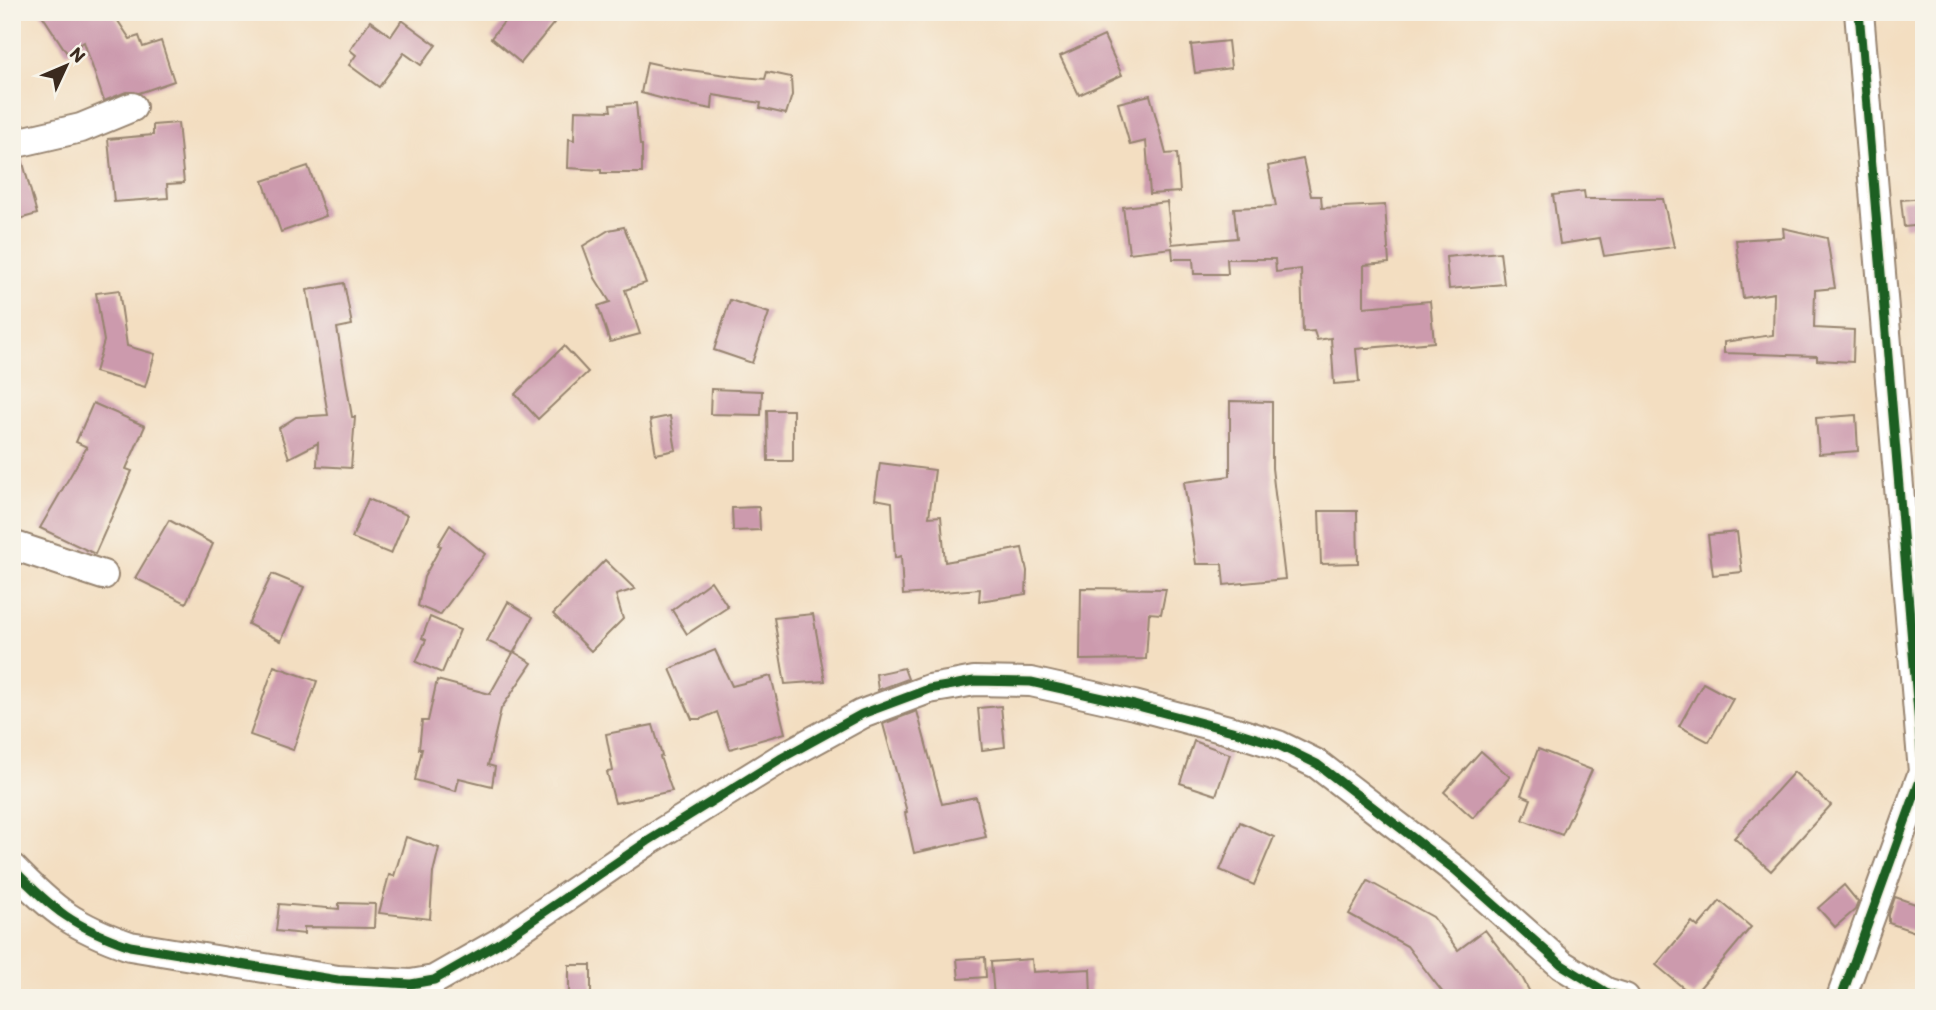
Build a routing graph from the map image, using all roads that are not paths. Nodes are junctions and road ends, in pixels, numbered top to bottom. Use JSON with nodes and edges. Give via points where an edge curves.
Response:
{"nodes":[{"id":1,"x":1859,"y":12,"type":"edge"},
{"id":2,"x":132,"y":107,"type":"dead end"},
{"id":3,"x":12,"y":144,"type":"edge"},
{"id":4,"x":12,"y":545,"type":"edge"},
{"id":5,"x":103,"y":575,"type":"dead end"},
{"id":6,"x":12,"y":868,"type":"edge"},
{"id":7,"x":1625,"y":998,"type":"edge"},
{"id":8,"x":1842,"y":998,"type":"edge"}],
"edges":[{"from":1,"to":8,"type":"street","via":[[1923,772]]},
{"from":2,"to":3,"type":"street","via":[[81,128]]},
{"from":4,"to":5,"type":"street"},
{"from":6,"to":7,"type":"street","via":[[70,920],[130,946],[338,981],[411,984],[434,980],[499,943],[648,841],[862,714],[929,689],[974,681],[1031,682],[1240,733],[1317,764],[1455,870],[1562,965],[1606,992]]}]}
